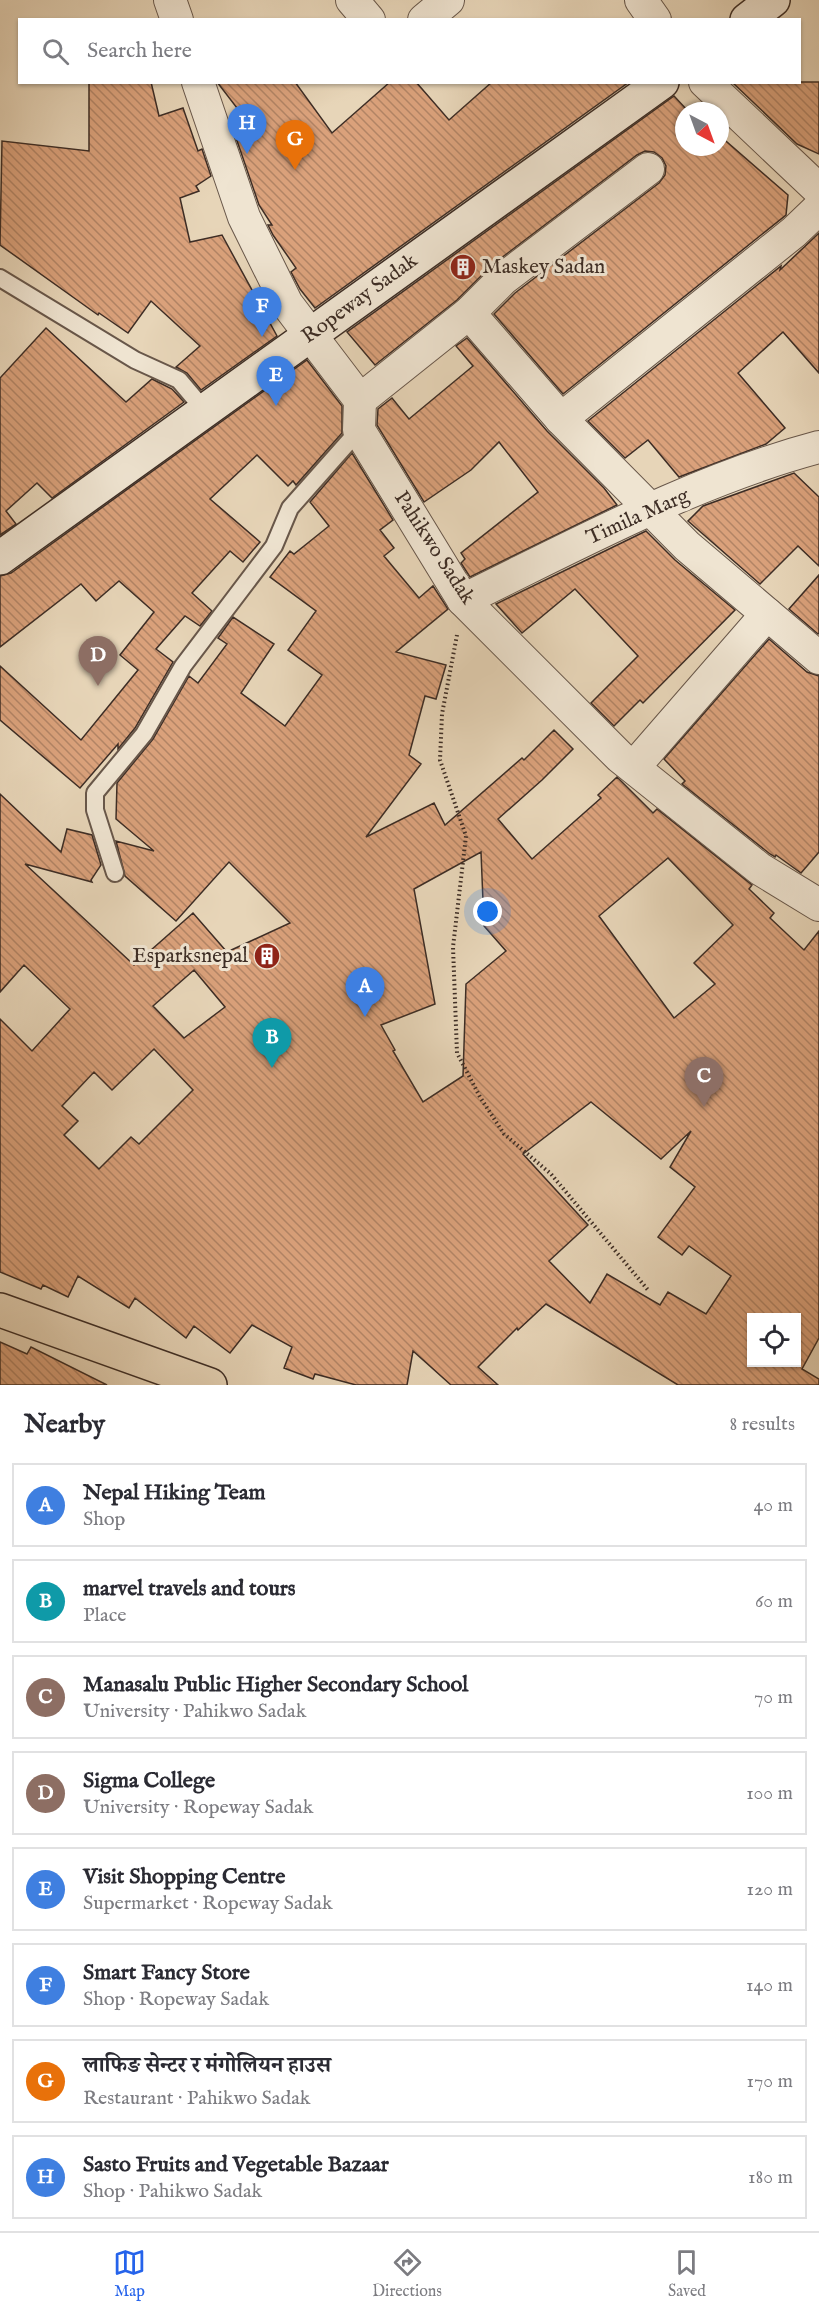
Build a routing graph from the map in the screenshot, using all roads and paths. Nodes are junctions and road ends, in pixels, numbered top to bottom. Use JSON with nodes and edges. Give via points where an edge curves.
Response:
{"nodes":[{"id":1,"x":170,"y":0,"type":"edge"},
{"id":2,"x":352,"y":0,"type":"edge"},
{"id":3,"x":447,"y":0,"type":"edge"},
{"id":4,"x":641,"y":0,"type":"edge"},
{"id":5,"x":773,"y":0,"type":"edge"},
{"id":6,"x":176,"y":18,"type":"edge"},
{"id":7,"x":367,"y":18,"type":"edge"},
{"id":8,"x":426,"y":18,"type":"edge"},
{"id":9,"x":654,"y":18,"type":"edge"},
{"id":10,"x":750,"y":18,"type":"edge"},
{"id":11,"x":199,"y":84,"type":"edge"},
{"id":12,"x":659,"y":84,"type":"edge"},
{"id":13,"x":707,"y":84,"type":"edge"},
{"id":14,"x":648,"y":169,"type":"dead end"},
{"id":15,"x":819,"y":190,"type":"edge"},
{"id":16,"x":819,"y":208,"type":"edge"},
{"id":17,"x":0,"y":278,"type":"edge"},
{"id":18,"x":470,"y":313,"type":"junction"},
{"id":19,"x":309,"y":336,"type":"junction"},
{"id":20,"x":206,"y":412,"type":"junction"},
{"id":21,"x":360,"y":415,"type":"junction"},
{"id":22,"x":561,"y":419,"type":"junction"},
{"id":23,"x":817,"y":449,"type":"edge"},
{"id":24,"x":650,"y":509,"type":"junction"},
{"id":25,"x":0,"y":558,"type":"edge"},
{"id":26,"x":463,"y":600,"type":"junction"},
{"id":27,"x":767,"y":614,"type":"junction"},
{"id":28,"x":819,"y":658,"type":"edge"},
{"id":29,"x":633,"y":767,"type":"junction"},
{"id":30,"x":115,"y":873,"type":"dead end"},
{"id":31,"x":819,"y":905,"type":"edge"},
{"id":32,"x":648,"y":1290,"type":"dead end"},
{"id":33,"x":0,"y":1310,"type":"edge"},
{"id":34,"x":210,"y":1385,"type":"edge"}],
"edges":[{"from":1,"to":6,"type":"street"},
{"from":2,"to":7,"type":"street"},
{"from":3,"to":8,"type":"street"},
{"from":4,"to":9,"type":"street"},
{"from":5,"to":10,"type":"main road"},
{"from":11,"to":19,"type":"street","name":"Pahikwo Sadak","via":[[243,218],[287,304]]},
{"from":12,"to":19,"type":"main road","name":"Ropeway Sadak"},
{"from":13,"to":15,"type":"street"},
{"from":14,"to":18,"type":"street","via":[[503,279]]},
{"from":16,"to":22,"type":"street"},
{"from":17,"to":20,"type":"lane","via":[[135,360],[179,380]]},
{"from":18,"to":21,"type":"street"},
{"from":18,"to":22,"type":"street"},
{"from":19,"to":20,"type":"main road","name":"Ropeway Sadak"},
{"from":19,"to":21,"type":"street","name":"Pahikwo Sadak"},
{"from":20,"to":25,"type":"main road","name":"Ropeway Sadak"},
{"from":21,"to":26,"type":"street","name":"Pahikwo Sadak"},
{"from":21,"to":30,"type":"lane","via":[[290,508],[274,546],[183,666],[144,734],[95,793],[95,810]]},
{"from":22,"to":24,"type":"street"},
{"from":23,"to":24,"type":"street","name":"Timila Marg","via":[[743,472]]},
{"from":24,"to":26,"type":"street","name":"Timila Marg"},
{"from":24,"to":27,"type":"street"},
{"from":26,"to":29,"type":"street","name":"Pahikwo Sadak"},
{"from":26,"to":32,"type":"path","via":[[442,714],[440,760],[466,836],[453,947],[457,1053],[504,1134],[551,1174]]},
{"from":27,"to":28,"type":"street"},
{"from":27,"to":29,"type":"street"},
{"from":29,"to":31,"type":"street","name":"Pahikwo Sadak","via":[[760,869]]},
{"from":33,"to":34,"type":"main road"}]}
